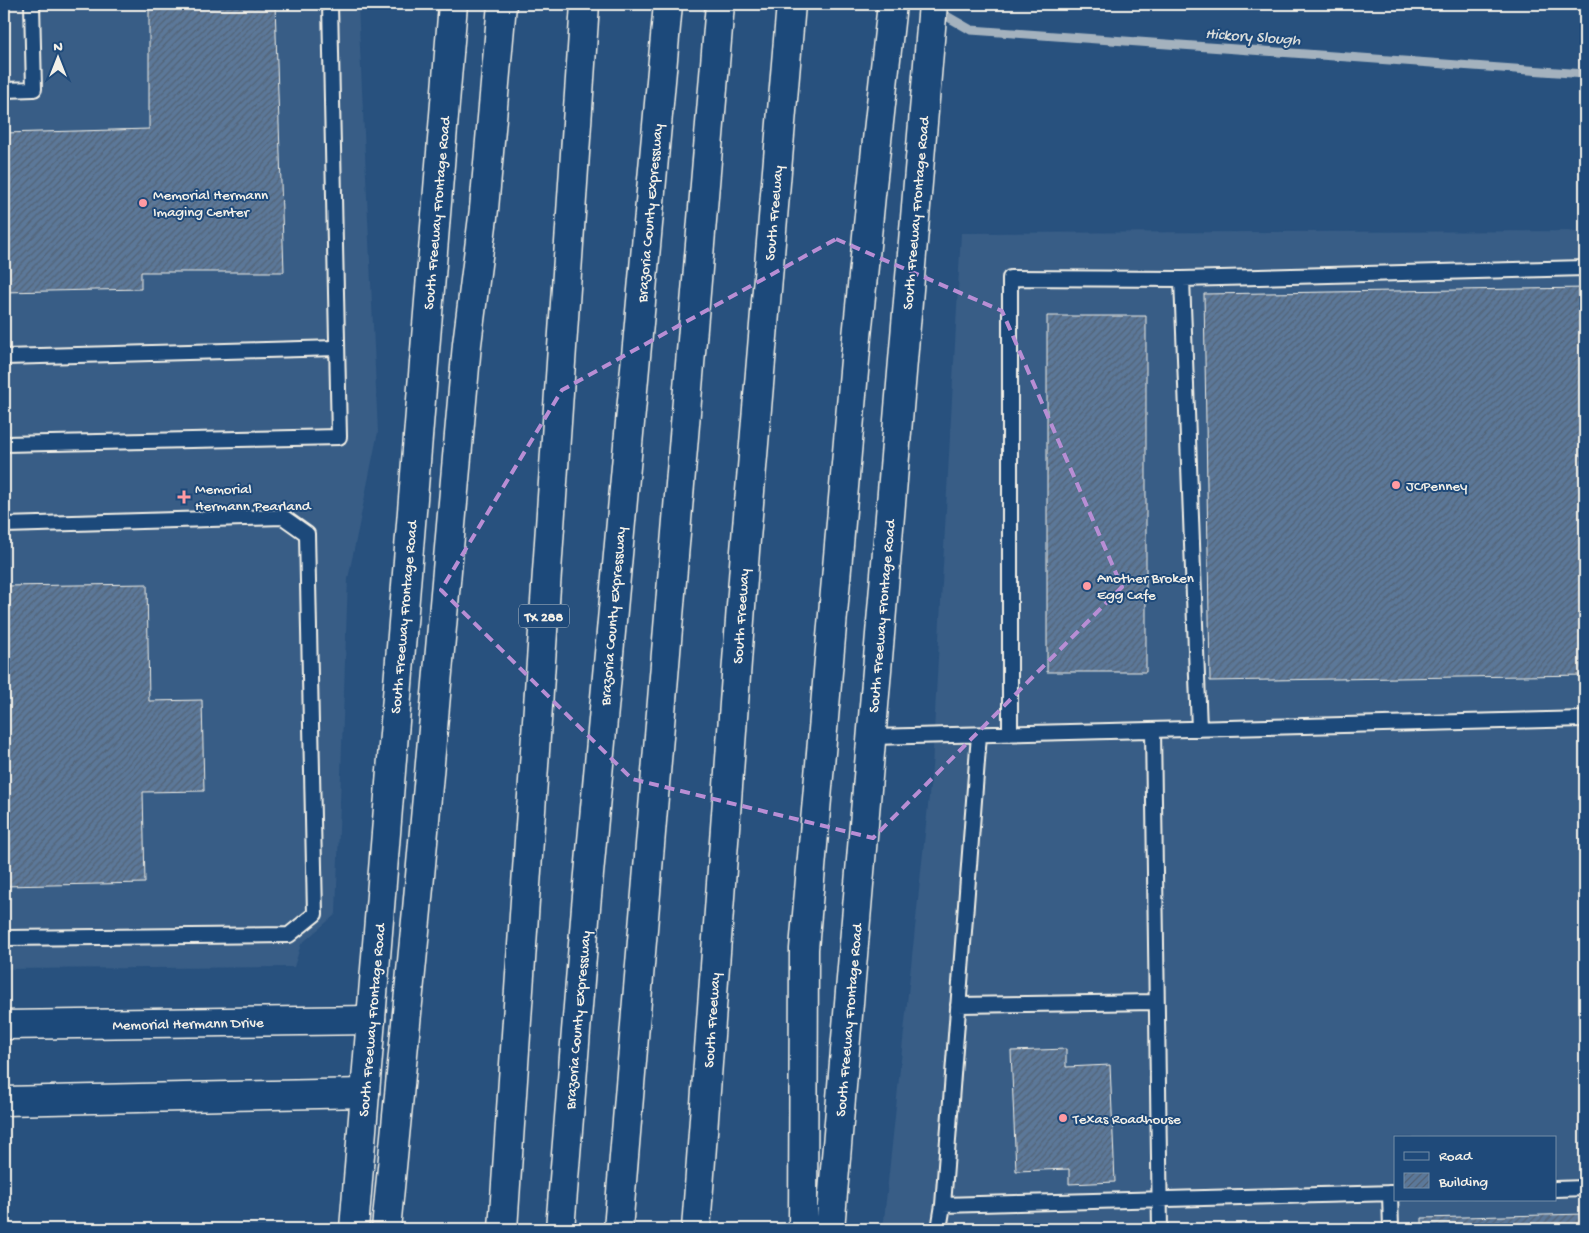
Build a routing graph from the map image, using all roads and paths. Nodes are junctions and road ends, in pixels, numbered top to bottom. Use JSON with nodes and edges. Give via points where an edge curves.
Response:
{"nodes":[{"id":1,"x":32,"y":4,"type":"edge"},
{"id":2,"x":330,"y":4,"type":"edge"},
{"id":3,"x":453,"y":4,"type":"edge"},
{"id":4,"x":502,"y":4,"type":"edge"},
{"id":5,"x":585,"y":4,"type":"edge"},
{"id":6,"x":892,"y":4,"type":"edge"},
{"id":7,"x":933,"y":4,"type":"edge"},
{"id":8,"x":667,"y":9,"type":"edge"},
{"id":9,"x":790,"y":10,"type":"edge"},
{"id":10,"x":720,"y":11,"type":"edge"},
{"id":11,"x":4,"y":90,"type":"edge"},
{"id":12,"x":1585,"y":268,"type":"edge"},
{"id":13,"x":1182,"y":279,"type":"junction"},
{"id":14,"x":337,"y":348,"type":"junction"},
{"id":15,"x":4,"y":357,"type":"edge"},
{"id":16,"x":4,"y":444,"type":"edge"},
{"id":17,"x":4,"y":525,"type":"edge"},
{"id":18,"x":1585,"y":719,"type":"edge"},
{"id":19,"x":1198,"y":729,"type":"junction"},
{"id":20,"x":1152,"y":730,"type":"junction"},
{"id":21,"x":1010,"y":734,"type":"junction"},
{"id":22,"x":979,"y":735,"type":"junction"},
{"id":23,"x":871,"y":738,"type":"junction"},
{"id":24,"x":4,"y":938,"type":"edge"},
{"id":25,"x":1156,"y":1002,"type":"junction"},
{"id":26,"x":958,"y":1005,"type":"junction"},
{"id":27,"x":371,"y":1020,"type":"junction"},
{"id":28,"x":4,"y":1025,"type":"edge"},
{"id":29,"x":365,"y":1094,"type":"junction"},
{"id":30,"x":4,"y":1100,"type":"edge"},
{"id":31,"x":1585,"y":1188,"type":"edge"},
{"id":32,"x":1556,"y":1189,"type":"edge"},
{"id":33,"x":1393,"y":1193,"type":"edge"},
{"id":34,"x":1159,"y":1200,"type":"junction"},
{"id":35,"x":943,"y":1205,"type":"junction"},
{"id":36,"x":354,"y":1229,"type":"edge"},
{"id":37,"x":386,"y":1229,"type":"edge"},
{"id":38,"x":504,"y":1229,"type":"edge"},
{"id":39,"x":560,"y":1229,"type":"edge"},
{"id":40,"x":618,"y":1229,"type":"edge"},
{"id":41,"x":696,"y":1229,"type":"edge"},
{"id":42,"x":803,"y":1229,"type":"edge"},
{"id":43,"x":830,"y":1229,"type":"edge"},
{"id":44,"x":939,"y":1229,"type":"edge"},
{"id":45,"x":1160,"y":1229,"type":"edge"},
{"id":46,"x":1391,"y":1229,"type":"edge"}],
"edges":[{"from":1,"to":11,"type":"lane","via":[[34,90]]},
{"from":2,"to":14,"type":"lane"},
{"from":3,"to":27,"type":"main road","name":"South Freeway Frontage Road"},
{"from":4,"to":37,"type":"main road","via":[[484,209],[467,344]]},
{"from":5,"to":38,"type":"main road","number":"TX 288"},
{"from":6,"to":42,"type":"main road","via":[[870,195],[804,949]]},
{"from":7,"to":23,"type":"main road","name":"South Freeway Frontage Road"},
{"from":8,"to":39,"type":"main road","name":"Brazoria County Expressway"},
{"from":9,"to":41,"type":"main road","name":"South Freeway","via":[[745,551]]},
{"from":10,"to":40,"type":"main road"},
{"from":12,"to":13,"type":"lane"},
{"from":13,"to":19,"type":"lane"},
{"from":13,"to":21,"type":"lane","via":[[1010,278]]},
{"from":14,"to":15,"type":"lane"},
{"from":14,"to":16,"type":"lane","via":[[339,437]]},
{"from":17,"to":24,"type":"lane","via":[[283,517],[306,534],[315,914],[289,935]]},
{"from":18,"to":19,"type":"lane"},
{"from":19,"to":20,"type":"lane"},
{"from":20,"to":21,"type":"lane"},
{"from":20,"to":25,"type":"lane"},
{"from":21,"to":22,"type":"lane"},
{"from":22,"to":23,"type":"lane"},
{"from":22,"to":26,"type":"lane"},
{"from":23,"to":43,"type":"main road","name":"South Freeway Frontage Road"},
{"from":25,"to":26,"type":"lane"},
{"from":25,"to":34,"type":"lane"},
{"from":26,"to":35,"type":"lane"},
{"from":27,"to":28,"type":"main road","name":"Memorial Hermann Drive"},
{"from":27,"to":29,"type":"main road","name":"South Freeway Frontage Road"},
{"from":29,"to":30,"type":"main road"},
{"from":29,"to":36,"type":"main road","name":"South Freeway Frontage Road"},
{"from":31,"to":32,"type":"lane"},
{"from":33,"to":34,"type":"lane"},
{"from":33,"to":46,"type":"lane"},
{"from":34,"to":35,"type":"lane"},
{"from":34,"to":45,"type":"lane"},
{"from":35,"to":44,"type":"lane"}]}
